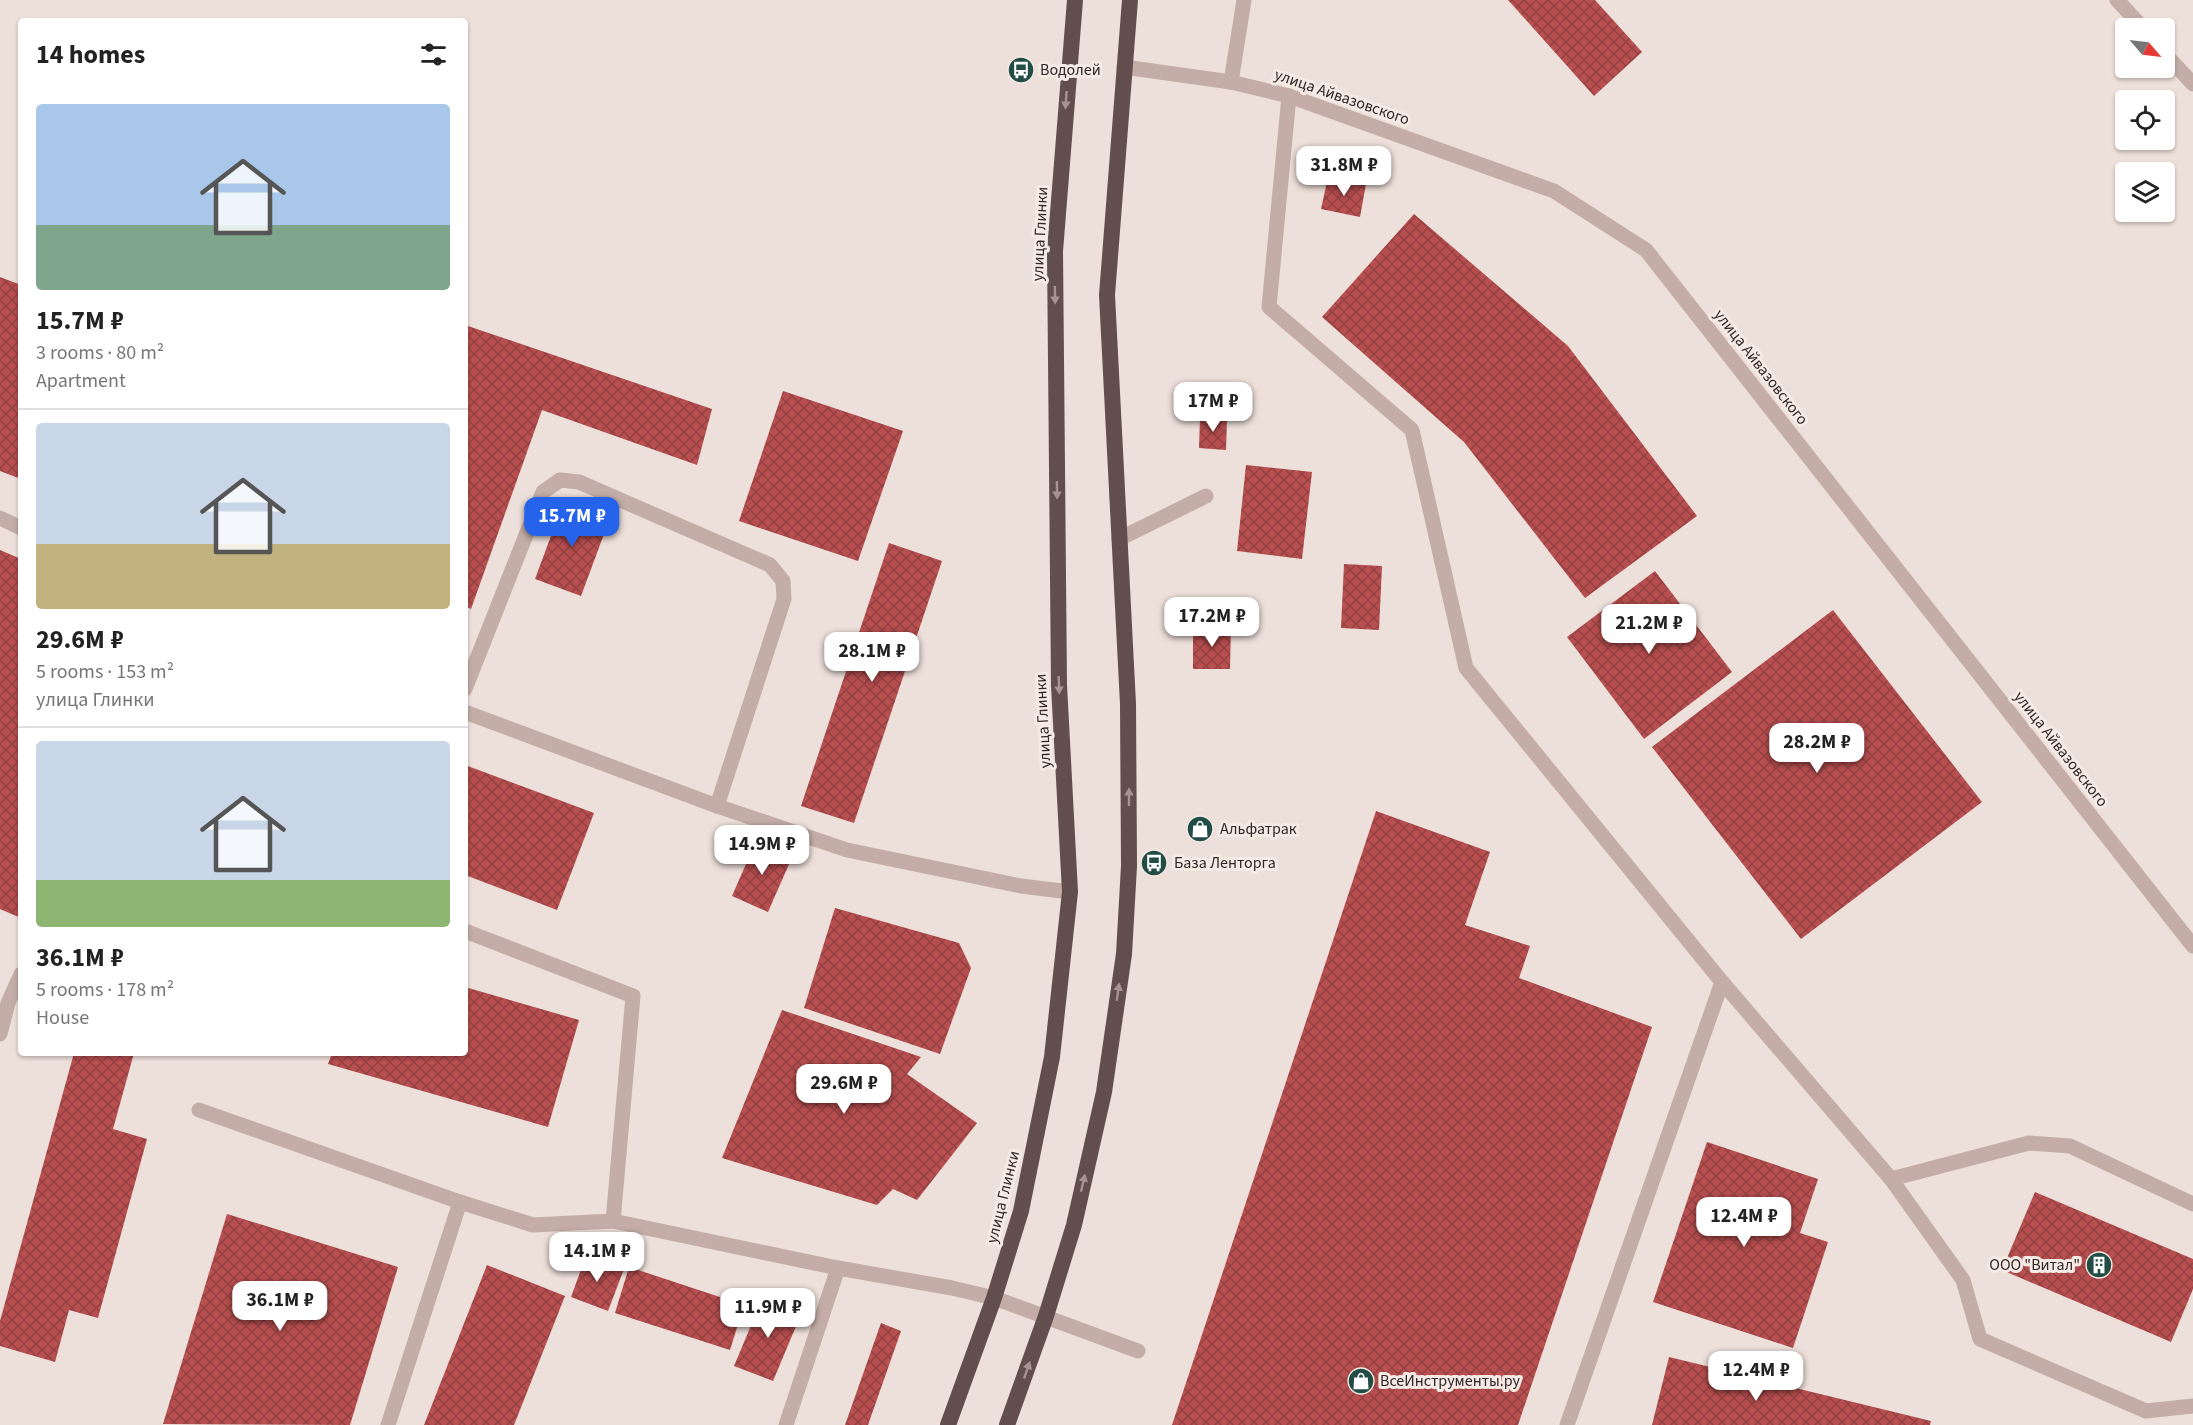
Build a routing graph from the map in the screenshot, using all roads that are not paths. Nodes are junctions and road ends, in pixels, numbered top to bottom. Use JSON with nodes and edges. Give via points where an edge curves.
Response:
{"nodes":[{"id":1,"x":1075,"y":0,"type":"edge"},
{"id":2,"x":1130,"y":0,"type":"edge"},
{"id":3,"x":1244,"y":0,"type":"edge"},
{"id":4,"x":2117,"y":0,"type":"edge"},
{"id":5,"x":2134,"y":18,"type":"edge"},
{"id":6,"x":2175,"y":65,"type":"edge"},
{"id":7,"x":1124,"y":67,"type":"junction"},
{"id":8,"x":1231,"y":82,"type":"junction"},
{"id":9,"x":2193,"y":84,"type":"edge"},
{"id":10,"x":1289,"y":96,"type":"junction"},
{"id":11,"x":1206,"y":496,"type":"dead end"},
{"id":12,"x":0,"y":518,"type":"edge"},
{"id":13,"x":18,"y":527,"type":"edge"},
{"id":14,"x":1119,"y":539,"type":"junction"},
{"id":15,"x":468,"y":681,"type":"edge"},
{"id":16,"x":468,"y":713,"type":"edge"},
{"id":17,"x":717,"y":806,"type":"junction"},
{"id":18,"x":1070,"y":892,"type":"junction"},
{"id":19,"x":468,"y":932,"type":"edge"},
{"id":20,"x":2193,"y":946,"type":"edge"},
{"id":21,"x":18,"y":979,"type":"edge"},
{"id":22,"x":1722,"y":982,"type":"junction"},
{"id":23,"x":4,"y":1000,"type":"edge"},
{"id":24,"x":0,"y":1034,"type":"edge"},
{"id":25,"x":199,"y":1110,"type":"dead end"},
{"id":26,"x":1891,"y":1179,"type":"junction"},
{"id":27,"x":460,"y":1202,"type":"junction"},
{"id":28,"x":2193,"y":1204,"type":"edge"},
{"id":29,"x":614,"y":1221,"type":"junction"},
{"id":30,"x":838,"y":1268,"type":"junction"},
{"id":31,"x":994,"y":1298,"type":"junction"},
{"id":32,"x":1046,"y":1316,"type":"junction"},
{"id":33,"x":1138,"y":1351,"type":"dead end"},
{"id":34,"x":2193,"y":1407,"type":"edge"},
{"id":35,"x":388,"y":1425,"type":"edge"},
{"id":36,"x":786,"y":1425,"type":"edge"},
{"id":37,"x":948,"y":1425,"type":"edge"},
{"id":38,"x":1007,"y":1425,"type":"edge"},
{"id":39,"x":1567,"y":1425,"type":"edge"}],
"edges":[{"from":1,"to":18,"type":"highway","name":"улица Глинки","one_way":true,"via":[[1055,251],[1059,685]]},
{"from":2,"to":7,"type":"highway"},
{"from":3,"to":8,"type":"lane"},
{"from":4,"to":5,"type":"lane"},
{"from":6,"to":9,"type":"lane"},
{"from":7,"to":8,"type":"lane","name":"улица Айвазовского"},
{"from":7,"to":14,"type":"highway","via":[[1107,295]]},
{"from":8,"to":10,"type":"lane","name":"улица Айвазовского"},
{"from":10,"to":20,"type":"lane","name":"улица Айвазовского","via":[[1554,191],[1646,250]]},
{"from":10,"to":22,"type":"lane","via":[[1269,307],[1412,430],[1466,668]]},
{"from":11,"to":14,"type":"lane"},
{"from":12,"to":13,"type":"lane"},
{"from":32,"to":14,"type":"highway","one_way":true,"via":[[1074,1224],[1104,1092],[1124,954],[1129,866],[1128,716]]},
{"from":15,"to":17,"type":"lane","via":[[543,492],[560,480],[579,482],[770,565],[783,581],[784,599]]},
{"from":16,"to":17,"type":"lane"},
{"from":17,"to":18,"type":"lane","via":[[847,850],[1021,886]]},
{"from":18,"to":31,"type":"highway","name":"улица Глинки","via":[[1052,1057],[1021,1211]]},
{"from":19,"to":29,"type":"lane","via":[[633,996]]},
{"from":21,"to":23,"type":"lane"},
{"from":22,"to":26,"type":"lane"},
{"from":22,"to":39,"type":"lane"},
{"from":23,"to":24,"type":"lane"},
{"from":25,"to":27,"type":"lane"},
{"from":26,"to":28,"type":"lane","via":[[2029,1143],[2070,1146]]},
{"from":26,"to":34,"type":"lane","via":[[1963,1280],[1980,1339],[2146,1411]]},
{"from":27,"to":29,"type":"lane","via":[[533,1225]]},
{"from":27,"to":35,"type":"lane"},
{"from":29,"to":30,"type":"lane"},
{"from":30,"to":31,"type":"lane"},
{"from":30,"to":36,"type":"lane"},
{"from":31,"to":32,"type":"lane"},
{"from":31,"to":37,"type":"highway","name":"улица Глинки"},
{"from":32,"to":33,"type":"lane"},
{"from":38,"to":32,"type":"highway","one_way":true}]}
